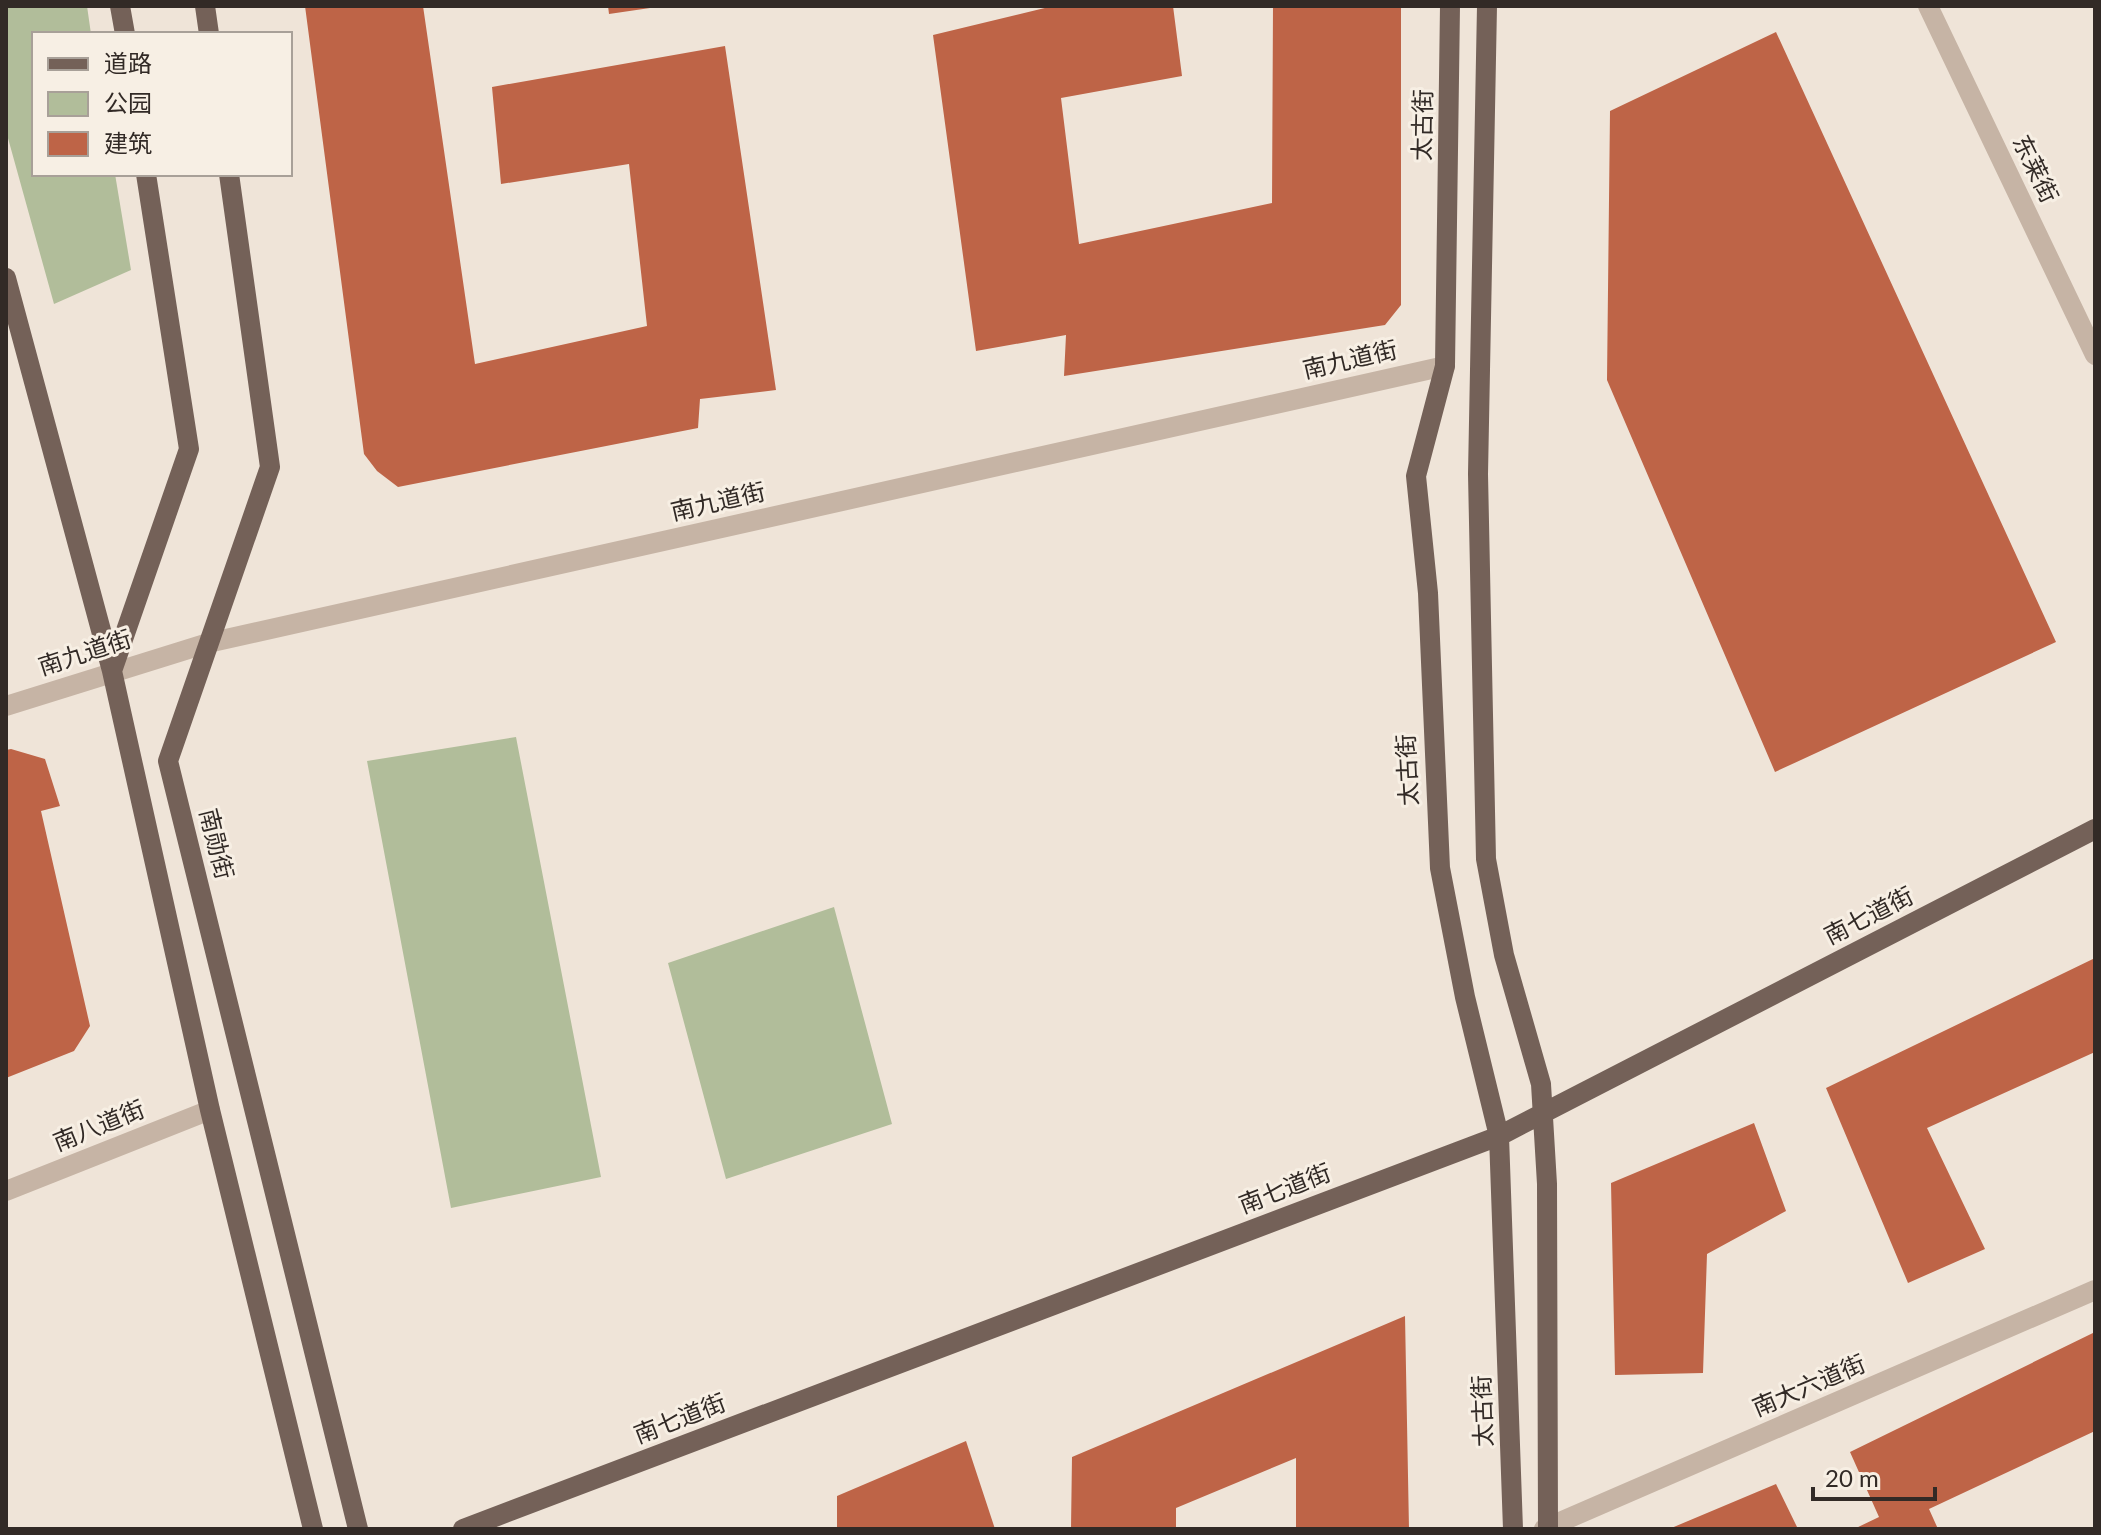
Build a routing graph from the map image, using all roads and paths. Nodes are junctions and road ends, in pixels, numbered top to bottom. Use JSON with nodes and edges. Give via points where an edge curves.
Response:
{"nodes":[{"id":1,"x":120,"y":6,"type":"edge"},
{"id":2,"x":205,"y":6,"type":"edge"},
{"id":3,"x":1450,"y":6,"type":"edge"},
{"id":4,"x":1487,"y":6,"type":"edge"},
{"id":5,"x":1928,"y":6,"type":"edge"},
{"id":6,"x":125,"y":32,"type":"edge"},
{"id":7,"x":209,"y":32,"type":"edge"},
{"id":8,"x":146,"y":176,"type":"edge"},
{"id":9,"x":229,"y":176,"type":"edge"},
{"id":10,"x":6,"y":278,"type":"edge"},
{"id":11,"x":2095,"y":355,"type":"edge"},
{"id":12,"x":1445,"y":366,"type":"junction"},
{"id":13,"x":208,"y":643,"type":"junction"},
{"id":14,"x":112,"y":671,"type":"junction"},
{"id":15,"x":6,"y":706,"type":"edge"},
{"id":16,"x":2095,"y":829,"type":"edge"},
{"id":17,"x":210,"y":1110,"type":"junction"},
{"id":18,"x":1542,"y":1114,"type":"junction"},
{"id":19,"x":1499,"y":1136,"type":"junction"},
{"id":20,"x":6,"y":1191,"type":"edge"},
{"id":21,"x":2095,"y":1290,"type":"edge"},
{"id":22,"x":1547,"y":1528,"type":"edge"},
{"id":23,"x":313,"y":1529,"type":"edge"},
{"id":24,"x":358,"y":1529,"type":"edge"},
{"id":25,"x":463,"y":1529,"type":"edge"},
{"id":26,"x":1513,"y":1529,"type":"edge"}],
"edges":[{"from":1,"to":6,"type":"main road"},
{"from":2,"to":7,"type":"main road"},
{"from":3,"to":12,"type":"main road","name":"太古街"},
{"from":4,"to":18,"type":"main road","via":[[1478,474],[1486,859],[1504,955],[1541,1084]]},
{"from":5,"to":11,"type":"street","name":"东莱街"},
{"from":8,"to":14,"type":"main road","via":[[189,449]]},
{"from":9,"to":13,"type":"main road","name":"南勋街","via":[[270,467]]},
{"from":10,"to":14,"type":"main road"},
{"from":12,"to":13,"type":"street","name":"南九道街"},
{"from":12,"to":19,"type":"main road","name":"太古街","via":[[1416,476],[1428,593],[1440,868]]},
{"from":13,"to":14,"type":"street","name":"南九道街"},
{"from":13,"to":24,"type":"main road","name":"南勋街","via":[[168,761]]},
{"from":14,"to":15,"type":"street","name":"南九道街"},
{"from":14,"to":17,"type":"main road"},
{"from":16,"to":18,"type":"main road","name":"南七道街"},
{"from":17,"to":20,"type":"street","name":"南八道街"},
{"from":17,"to":23,"type":"main road"},
{"from":18,"to":19,"type":"main road","name":"南七道街"},
{"from":18,"to":22,"type":"main road","via":[[1547,1184]]},
{"from":19,"to":25,"type":"main road","name":"南七道街"},
{"from":19,"to":26,"type":"main road","name":"太古街"},
{"from":21,"to":22,"type":"street","name":"南大六道街"}]}
